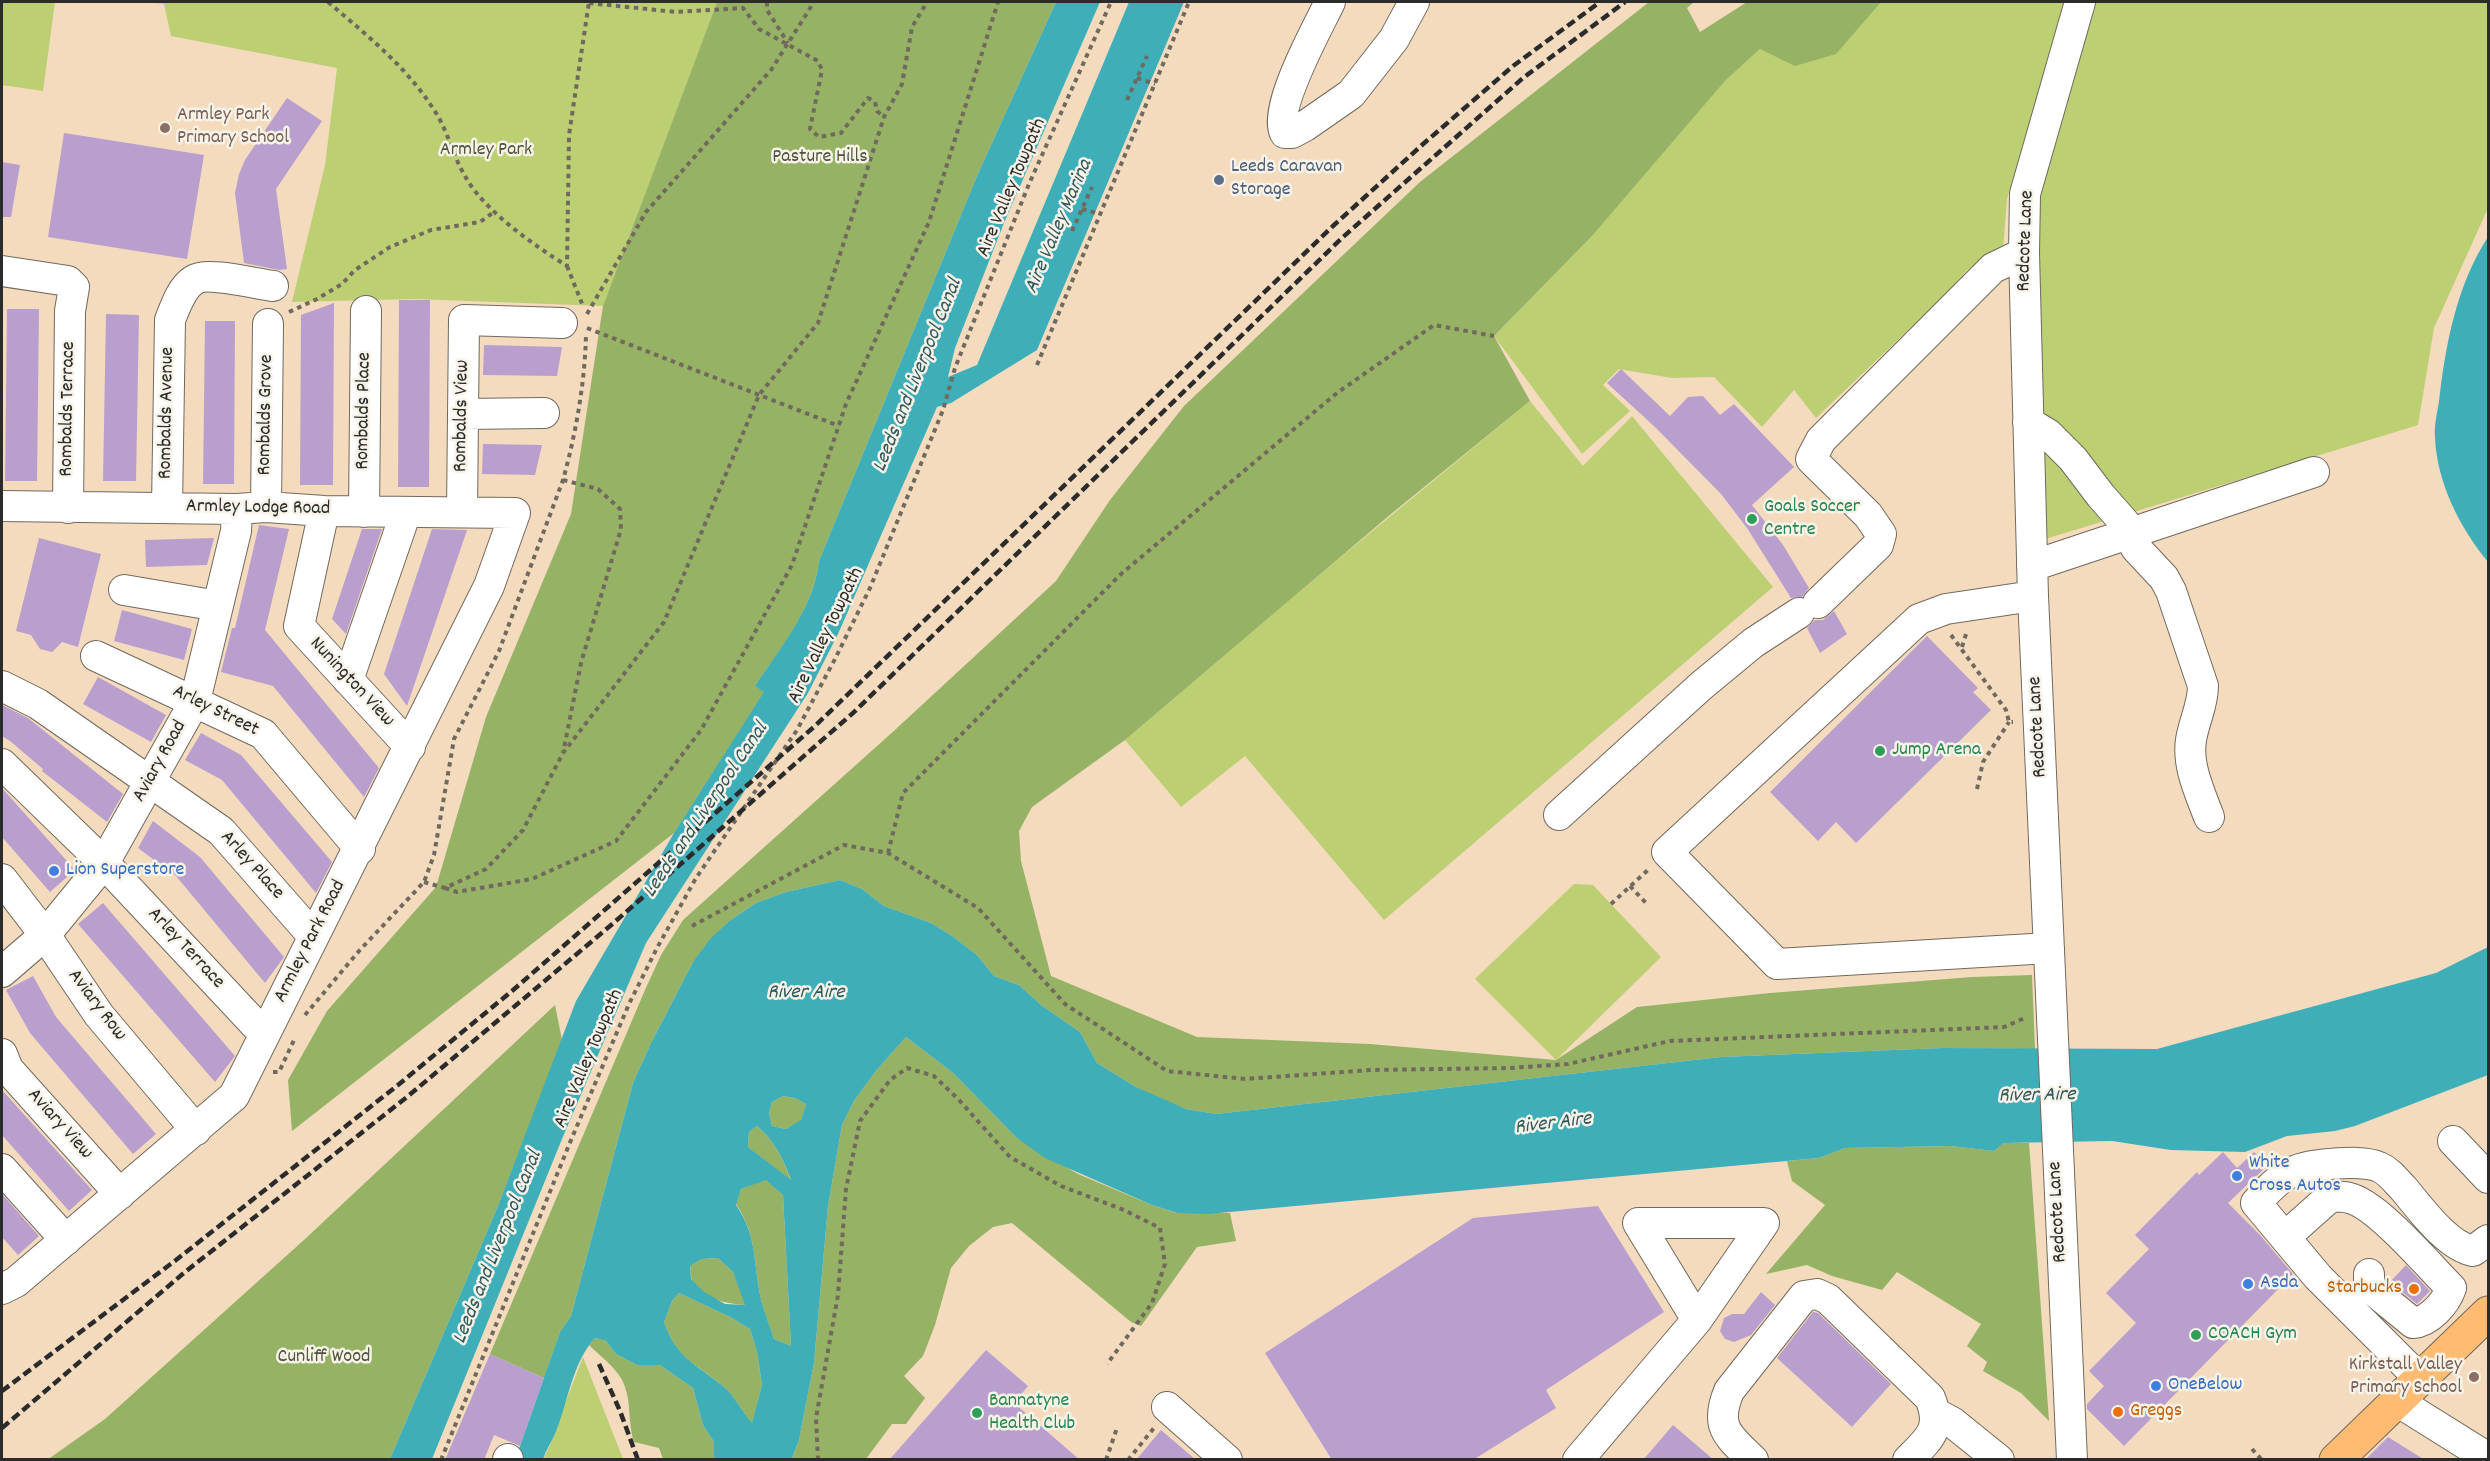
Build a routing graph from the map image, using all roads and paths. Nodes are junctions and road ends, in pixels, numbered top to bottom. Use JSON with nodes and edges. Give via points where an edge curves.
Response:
{"nodes":[{"id":1,"x":328,"y":2,"type":"edge"},
{"id":2,"x":589,"y":2,"type":"edge"},
{"id":3,"x":767,"y":2,"type":"edge"},
{"id":4,"x":813,"y":2,"type":"edge"},
{"id":5,"x":927,"y":2,"type":"edge"},
{"id":6,"x":998,"y":2,"type":"edge"},
{"id":7,"x":1111,"y":2,"type":"edge"},
{"id":8,"x":1189,"y":2,"type":"edge"},
{"id":9,"x":1330,"y":2,"type":"edge"},
{"id":10,"x":1413,"y":2,"type":"edge"},
{"id":11,"x":2080,"y":2,"type":"edge"},
{"id":12,"x":789,"y":44,"type":"junction"},
{"id":13,"x":1147,"y":56,"type":"dead end"},
{"id":14,"x":1137,"y":78,"type":"junction"},
{"id":15,"x":1155,"y":84,"type":"junction"},
{"id":16,"x":1127,"y":100,"type":"dead end"},
{"id":17,"x":884,"y":117,"type":"junction"},
{"id":18,"x":1092,"y":187,"type":"dead end"},
{"id":19,"x":1082,"y":209,"type":"junction"},
{"id":20,"x":494,"y":212,"type":"junction"},
{"id":21,"x":1100,"y":214,"type":"junction"},
{"id":22,"x":1072,"y":231,"type":"dead end"},
{"id":23,"x":2024,"y":253,"type":"junction"},
{"id":24,"x":2,"y":271,"type":"edge"},
{"id":25,"x":273,"y":286,"type":"dead end"},
{"id":26,"x":366,"y":311,"type":"dead end"},
{"id":27,"x":276,"y":320,"type":"joint"},
{"id":28,"x":578,"y":322,"type":"junction"},
{"id":29,"x":1494,"y":336,"type":"dead end"},
{"id":30,"x":1037,"y":365,"type":"dead end"},
{"id":31,"x":759,"y":395,"type":"junction"},
{"id":32,"x":544,"y":413,"type":"dead end"},
{"id":33,"x":463,"y":414,"type":"junction"},
{"id":34,"x":2028,"y":422,"type":"junction"},
{"id":35,"x":838,"y":426,"type":"junction"},
{"id":36,"x":2314,"y":472,"type":"dead end"},
{"id":37,"x":563,"y":480,"type":"dead end"},
{"id":38,"x":68,"y":507,"type":"junction"},
{"id":39,"x":167,"y":507,"type":"junction"},
{"id":40,"x":266,"y":507,"type":"junction"},
{"id":41,"x":237,"y":509,"type":"junction"},
{"id":42,"x":324,"y":511,"type":"junction"},
{"id":43,"x":364,"y":512,"type":"junction"},
{"id":44,"x":406,"y":512,"type":"junction"},
{"id":45,"x":462,"y":512,"type":"junction"},
{"id":46,"x":515,"y":513,"type":"joint"},
{"id":47,"x":5,"y":514,"type":"edge"},
{"id":48,"x":2130,"y":534,"type":"junction"},
{"id":49,"x":2032,"y":566,"type":"junction"},
{"id":50,"x":124,"y":590,"type":"dead end"},
{"id":51,"x":2032,"y":596,"type":"junction"},
{"id":52,"x":218,"y":606,"type":"junction"},
{"id":53,"x":1932,"y":614,"type":"junction"},
{"id":54,"x":96,"y":656,"type":"dead end"},
{"id":55,"x":348,"y":681,"type":"junction"},
{"id":56,"x":2,"y":686,"type":"edge"},
{"id":57,"x":195,"y":701,"type":"junction"},
{"id":58,"x":2024,"y":722,"type":"junction"},
{"id":59,"x":410,"y":747,"type":"junction"},
{"id":60,"x":563,"y":753,"type":"junction"},
{"id":61,"x":2,"y":764,"type":"edge"},
{"id":62,"x":150,"y":782,"type":"junction"},
{"id":63,"x":1977,"y":789,"type":"dead end"},
{"id":64,"x":1559,"y":815,"type":"dead end"},
{"id":65,"x":2209,"y":817,"type":"dead end"},
{"id":66,"x":360,"y":849,"type":"junction"},
{"id":67,"x":1667,"y":852,"type":"junction"},
{"id":68,"x":888,"y":853,"type":"junction"},
{"id":69,"x":104,"y":863,"type":"junction"},
{"id":70,"x":2,"y":879,"type":"edge"},
{"id":71,"x":424,"y":882,"type":"dead end"},
{"id":72,"x":1630,"y":886,"type":"junction"},
{"id":73,"x":445,"y":888,"type":"junction"},
{"id":74,"x":1611,"y":904,"type":"dead end"},
{"id":75,"x":1647,"y":904,"type":"dead end"},
{"id":76,"x":692,"y":926,"type":"dead end"},
{"id":77,"x":45,"y":935,"type":"junction"},
{"id":78,"x":313,"y":936,"type":"junction"},
{"id":79,"x":2049,"y":948,"type":"junction"},
{"id":80,"x":2,"y":972,"type":"edge"},
{"id":81,"x":2051,"y":1012,"type":"junction"},
{"id":82,"x":264,"y":1034,"type":"junction"},
{"id":83,"x":2,"y":1054,"type":"edge"},
{"id":84,"x":196,"y":1130,"type":"junction"},
{"id":85,"x":2453,"y":1141,"type":"dead end"},
{"id":86,"x":2,"y":1169,"type":"edge"},
{"id":87,"x":2488,"y":1178,"type":"edge"},
{"id":88,"x":120,"y":1194,"type":"junction"},
{"id":89,"x":2277,"y":1228,"type":"junction"},
{"id":90,"x":66,"y":1240,"type":"junction"},
{"id":91,"x":2488,"y":1240,"type":"edge"},
{"id":92,"x":2369,"y":1274,"type":"dead end"},
{"id":93,"x":6,"y":1279,"type":"edge"},
{"id":94,"x":2488,"y":1313,"type":"edge"},
{"id":95,"x":1697,"y":1320,"type":"dead end"},
{"id":96,"x":1107,"y":1364,"type":"dead end"},
{"id":97,"x":2408,"y":1390,"type":"junction"},
{"id":98,"x":1937,"y":1414,"type":"junction"},
{"id":99,"x":1160,"y":1418,"type":"joint"},
{"id":100,"x":1117,"y":1428,"type":"dead end"},
{"id":101,"x":2252,"y":1449,"type":"dead end"},
{"id":102,"x":2488,"y":1458,"type":"edge"},
{"id":103,"x":441,"y":1460,"type":"edge"},
{"id":104,"x":818,"y":1460,"type":"edge"},
{"id":105,"x":1106,"y":1460,"type":"edge"},
{"id":106,"x":1128,"y":1460,"type":"edge"},
{"id":107,"x":1227,"y":1460,"type":"edge"},
{"id":108,"x":1578,"y":1460,"type":"edge"},
{"id":109,"x":1753,"y":1460,"type":"edge"},
{"id":110,"x":1908,"y":1460,"type":"edge"},
{"id":111,"x":1999,"y":1460,"type":"edge"},
{"id":112,"x":2072,"y":1460,"type":"edge"},
{"id":113,"x":2262,"y":1460,"type":"edge"},
{"id":114,"x":2336,"y":1460,"type":"edge"}],
"edges":[{"from":1,"to":20,"type":"path","via":[[399,63],[437,115],[466,178]]},
{"from":2,"to":12,"type":"path","via":[[676,12],[743,8],[759,29]]},
{"from":2,"to":20,"type":"path","via":[[569,135],[567,266]]},
{"from":3,"to":12,"type":"path","via":[[767,10]]},
{"from":4,"to":12,"type":"path"},
{"from":5,"to":17,"type":"path","via":[[912,27],[902,84]]},
{"from":6,"to":35,"type":"path","via":[[929,222]]},
{"from":7,"to":103,"type":"path","name":"Aire Valley Towpath","via":[[1029,184],[870,588],[797,730],[696,878],[629,1004]]},
{"from":8,"to":15,"type":"path"},
{"from":9,"to":10,"type":"street","via":[[1293,80],[1282,113],[1285,133],[1305,126],[1351,94],[1394,39]]},
{"from":11,"to":23,"type":"street","name":"Redcote Lane","via":[[2025,194]]},
{"from":12,"to":17,"type":"path","via":[[818,61],[822,70],[810,129],[819,137],[841,133],[868,98]]},
{"from":12,"to":28,"type":"path","via":[[771,70],[646,212]]},
{"from":13,"to":14,"type":"path"},
{"from":14,"to":15,"type":"path"},
{"from":14,"to":16,"type":"path"},
{"from":15,"to":21,"type":"path"},
{"from":17,"to":31,"type":"path","via":[[818,323]]},
{"from":18,"to":19,"type":"path"},
{"from":19,"to":21,"type":"path"},
{"from":19,"to":22,"type":"path"},
{"from":20,"to":27,"type":"path","via":[[480,222],[431,230],[390,247],[355,270],[342,284]]},
{"from":21,"to":30,"type":"path"},
{"from":23,"to":34,"type":"street","name":"Redcote Lane"},
{"from":23,"to":64,"type":"street","via":[[1993,268],[1821,440],[1811,459],[1868,515],[1881,534],[1878,545],[1808,608],[1753,643],[1718,672]]},
{"from":24,"to":38,"type":"street","name":"Rombalds Terrace","via":[[68,280],[75,286],[70,311]]},
{"from":25,"to":39,"type":"street","name":"Rombalds Avenue","via":[[207,277],[194,280],[182,293],[170,320]]},
{"from":26,"to":43,"type":"street","name":"Rombalds Place"},
{"from":27,"to":40,"type":"street","name":"Rombalds Grove"},
{"from":28,"to":31,"type":"path"},
{"from":28,"to":33,"type":"street","name":"Rombalds View","via":[[464,320]]},
{"from":29,"to":68,"type":"path","via":[[1434,325],[1337,393],[1121,574],[903,793]]},
{"from":31,"to":35,"type":"path"},
{"from":31,"to":60,"type":"path","via":[[664,621]]},
{"from":32,"to":33,"type":"street"},
{"from":33,"to":45,"type":"street","name":"Rombalds View"},
{"from":34,"to":48,"type":"street","via":[[2048,434],[2073,459]]},
{"from":34,"to":49,"type":"street","name":"Redcote Lane"},
{"from":35,"to":73,"type":"path","via":[[792,565],[701,730],[616,841],[532,879],[457,892]]},
{"from":36,"to":48,"type":"street"},
{"from":37,"to":60,"type":"path","via":[[598,489],[620,509],[621,529],[581,663]]},
{"from":38,"to":39,"type":"street","name":"Armley Lodge Road"},
{"from":38,"to":47,"type":"street","name":"Armley Lodge Road"},
{"from":39,"to":41,"type":"street","name":"Armley Lodge Road"},
{"from":40,"to":41,"type":"street","name":"Armley Lodge Road"},
{"from":40,"to":42,"type":"street","name":"Armley Lodge Road"},
{"from":41,"to":52,"type":"street","name":"Aviary Road","via":[[236,531]]},
{"from":42,"to":43,"type":"street","name":"Armley Lodge Road"},
{"from":42,"to":55,"type":"street","name":"Nunington View","via":[[299,626]]},
{"from":43,"to":44,"type":"street","name":"Armley Lodge Road"},
{"from":44,"to":45,"type":"street","name":"Armley Lodge Road"},
{"from":44,"to":55,"type":"street"},
{"from":45,"to":46,"type":"street","name":"Armley Lodge Road"},
{"from":46,"to":59,"type":"street","name":"Armley Park Road","via":[[489,586]]},
{"from":48,"to":49,"type":"street"},
{"from":48,"to":65,"type":"street","via":[[2136,548],[2171,591],[2203,686],[2191,760]]},
{"from":49,"to":51,"type":"street","name":"Redcote Lane"},
{"from":50,"to":52,"type":"street"},
{"from":51,"to":53,"type":"street"},
{"from":51,"to":58,"type":"street","name":"Redcote Lane"},
{"from":52,"to":57,"type":"street","name":"Aviary Road"},
{"from":53,"to":58,"type":"path","via":[[1962,648],[2006,710]]},
{"from":53,"to":67,"type":"street","via":[[1919,619]]},
{"from":54,"to":57,"type":"street","name":"Arley Street"},
{"from":55,"to":59,"type":"street","name":"Nunington View"},
{"from":56,"to":62,"type":"street","name":"Arley Place","via":[[38,704]]},
{"from":57,"to":62,"type":"street","name":"Aviary Road"},
{"from":57,"to":66,"type":"street","name":"Arley Street","via":[[263,734]]},
{"from":58,"to":63,"type":"path","via":[[1983,762]]},
{"from":58,"to":79,"type":"street","name":"Redcote Lane"},
{"from":59,"to":66,"type":"street","name":"Armley Park Road"},
{"from":60,"to":73,"type":"path","via":[[523,830],[486,869]]},
{"from":61,"to":69,"type":"street","name":"Arley Terrace"},
{"from":62,"to":69,"type":"street","name":"Aviary Road"},
{"from":62,"to":78,"type":"street","name":"Arley Place","via":[[221,831]]},
{"from":66,"to":78,"type":"street","name":"Armley Park Road"},
{"from":67,"to":72,"type":"path"},
{"from":67,"to":79,"type":"street","via":[[1777,964]]},
{"from":68,"to":76,"type":"path","via":[[844,845]]},
{"from":68,"to":81,"type":"path","via":[[978,908],[1065,1004],[1167,1071],[1245,1079],[1371,1070],[1510,1068],[1568,1064],[1670,1041],[2004,1027]]},
{"from":69,"to":77,"type":"street","name":"Aviary Road"},
{"from":69,"to":82,"type":"street","name":"Arley Terrace"},
{"from":70,"to":77,"type":"street","name":"Aviary Row"},
{"from":71,"to":73,"type":"path"},
{"from":72,"to":74,"type":"path"},
{"from":72,"to":75,"type":"path"},
{"from":77,"to":80,"type":"street","name":"Aviary Road"},
{"from":77,"to":84,"type":"street","name":"Aviary Row","via":[[99,1015]]},
{"from":78,"to":82,"type":"street","name":"Armley Park Road"},
{"from":79,"to":81,"type":"street","name":"Redcote Lane"},
{"from":81,"to":112,"type":"street","name":"Redcote Lane"},
{"from":82,"to":84,"type":"street","name":"Armley Park Road","via":[[234,1096]]},
{"from":83,"to":88,"type":"street","name":"Aviary View","via":[[8,1069]]},
{"from":84,"to":88,"type":"street","name":"Armley Park Road"},
{"from":85,"to":87,"type":"street"},
{"from":86,"to":90,"type":"street"},
{"from":88,"to":90,"type":"street","name":"Armley Park Road"},
{"from":89,"to":91,"type":"street","via":[[2256,1203],[2276,1180],[2307,1166],[2366,1164],[2382,1168],[2464,1250],[2473,1251]]},
{"from":89,"to":92,"type":"street","via":[[2330,1197],[2350,1198],[2383,1221],[2451,1288],[2434,1312],[2422,1322],[2413,1323],[2369,1287]]},
{"from":89,"to":97,"type":"street"},
{"from":90,"to":93,"type":"street","name":"Armley Park Road"},
{"from":94,"to":97,"type":"main road"},
{"from":95,"to":108,"type":"street"},
{"from":96,"to":104,"type":"path","via":[[1152,1303],[1166,1264],[1160,1228],[1060,1186],[1010,1157],[934,1076],[907,1068],[890,1080],[860,1121],[846,1189],[838,1295],[816,1418]]},
{"from":97,"to":102,"type":"street"},
{"from":97,"to":114,"type":"main road"},
{"from":98,"to":109,"type":"street","via":[[1930,1398],[1828,1299],[1817,1294],[1804,1296],[1729,1391],[1722,1407],[1726,1434]]},
{"from":98,"to":110,"type":"street","via":[[1929,1439]]},
{"from":98,"to":111,"type":"street"},
{"from":99,"to":106,"type":"path"},
{"from":99,"to":107,"type":"street"},
{"from":100,"to":105,"type":"path"},
{"from":101,"to":113,"type":"path"}]}
